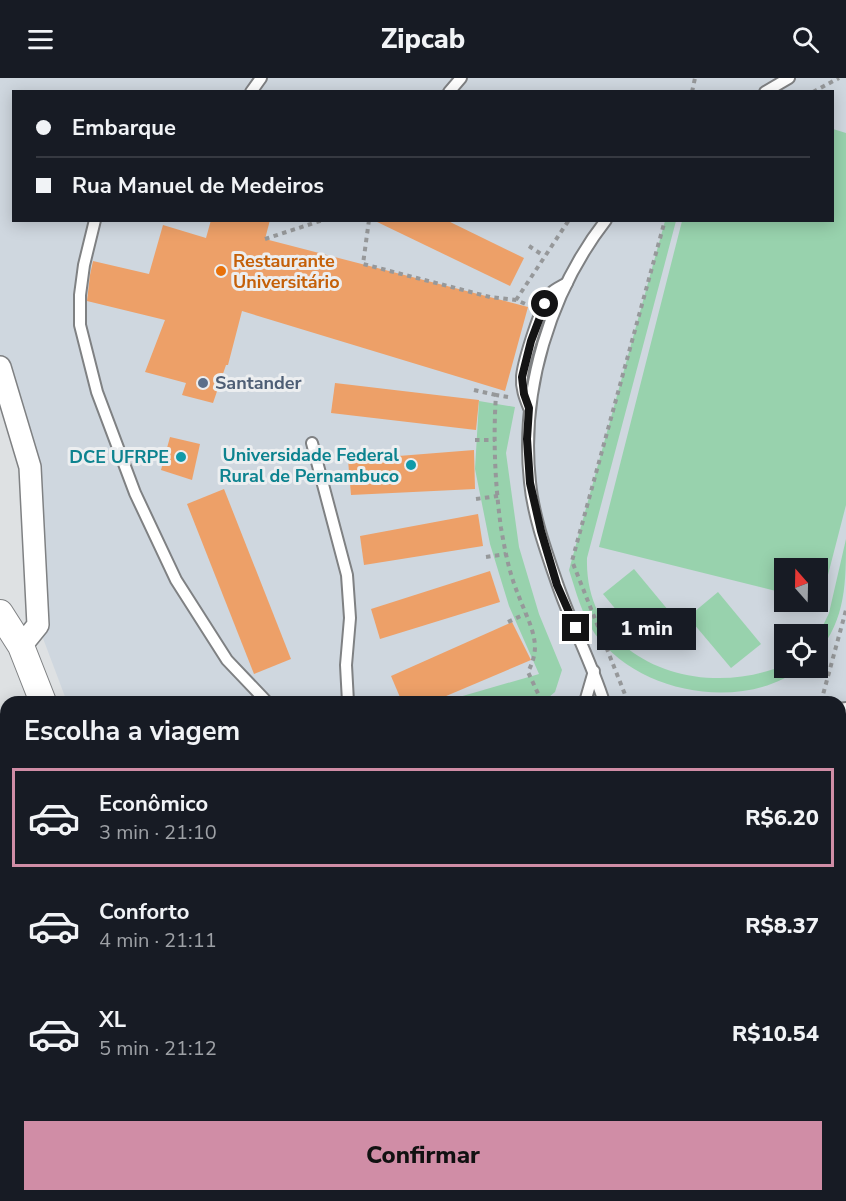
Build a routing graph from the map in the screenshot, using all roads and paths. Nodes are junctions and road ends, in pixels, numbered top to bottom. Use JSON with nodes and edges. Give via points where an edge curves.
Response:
{"nodes":[{"id":1,"x":460,"y":78,"type":"edge"},
{"id":2,"x":839,"y":78,"type":"edge"},
{"id":3,"x":786,"y":79,"type":"edge"},
{"id":4,"x":451,"y":90,"type":"edge"},
{"id":5,"x":768,"y":90,"type":"edge"},
{"id":6,"x":817,"y":90,"type":"edge"},
{"id":7,"x":95,"y":222,"type":"edge"},
{"id":8,"x":317,"y":222,"type":"edge"},
{"id":9,"x":369,"y":222,"type":"edge"},
{"id":10,"x":568,"y":222,"type":"edge"},
{"id":11,"x":605,"y":222,"type":"edge"},
{"id":12,"x":664,"y":222,"type":"edge"},
{"id":13,"x":265,"y":239,"type":"dead end"},
{"id":14,"x":529,"y":246,"type":"dead end"},
{"id":15,"x":544,"y":256,"type":"junction"},
{"id":16,"x":0,"y":367,"type":"edge"},
{"id":17,"x":474,"y":390,"type":"dead end"},
{"id":18,"x":496,"y":395,"type":"junction"},
{"id":19,"x":527,"y":404,"type":"junction"},
{"id":20,"x":475,"y":440,"type":"dead end"},
{"id":21,"x":495,"y":440,"type":"junction"},
{"id":22,"x":312,"y":444,"type":"dead end"},
{"id":23,"x":498,"y":496,"type":"junction"},
{"id":24,"x":476,"y":499,"type":"dead end"},
{"id":25,"x":506,"y":554,"type":"junction"},
{"id":26,"x":486,"y":557,"type":"dead end"},
{"id":27,"x":846,"y":610,"type":"edge"},
{"id":28,"x":0,"y":613,"type":"edge"},
{"id":29,"x":525,"y":614,"type":"junction"},
{"id":30,"x":508,"y":622,"type":"dead end"},
{"id":31,"x":21,"y":646,"type":"junction"},
{"id":32,"x":594,"y":671,"type":"junction"},
{"id":33,"x":41,"y":696,"type":"edge"},
{"id":34,"x":261,"y":696,"type":"edge"},
{"id":35,"x":348,"y":696,"type":"edge"},
{"id":36,"x":539,"y":696,"type":"edge"},
{"id":37,"x":587,"y":696,"type":"edge"},
{"id":38,"x":602,"y":696,"type":"edge"},
{"id":39,"x":626,"y":696,"type":"edge"},
{"id":40,"x":823,"y":696,"type":"edge"}],
"edges":[{"from":1,"to":4,"type":"lane"},
{"from":2,"to":6,"type":"path"},
{"from":3,"to":5,"type":"lane"},
{"from":7,"to":34,"type":"lane","via":[[84,265],[80,325],[97,392],[135,493],[176,580],[227,660]]},
{"from":8,"to":13,"type":"path"},
{"from":9,"to":15,"type":"path","via":[[363,264],[490,297],[516,300]]},
{"from":10,"to":15,"type":"path"},
{"from":11,"to":19,"type":"lane","via":[[590,242],[550,321]]},
{"from":12,"to":39,"type":"path","via":[[572,561]]},
{"from":14,"to":15,"type":"path"},
{"from":16,"to":31,"type":"street","via":[[30,467],[38,625]]},
{"from":17,"to":18,"type":"path"},
{"from":18,"to":19,"type":"path"},
{"from":18,"to":21,"type":"path"},
{"from":19,"to":32,"type":"lane","via":[[530,483],[541,531],[557,585]]},
{"from":20,"to":21,"type":"path"},
{"from":21,"to":23,"type":"path"},
{"from":22,"to":35,"type":"lane","via":[[347,575]]},
{"from":23,"to":24,"type":"path"},
{"from":23,"to":25,"type":"path"},
{"from":25,"to":26,"type":"path"},
{"from":25,"to":29,"type":"path"},
{"from":27,"to":40,"type":"path"},
{"from":28,"to":31,"type":"street"},
{"from":29,"to":30,"type":"path"},
{"from":29,"to":36,"type":"path","via":[[535,646],[528,672]]},
{"from":31,"to":33,"type":"street"},
{"from":32,"to":37,"type":"lane"},
{"from":32,"to":38,"type":"lane"}]}
